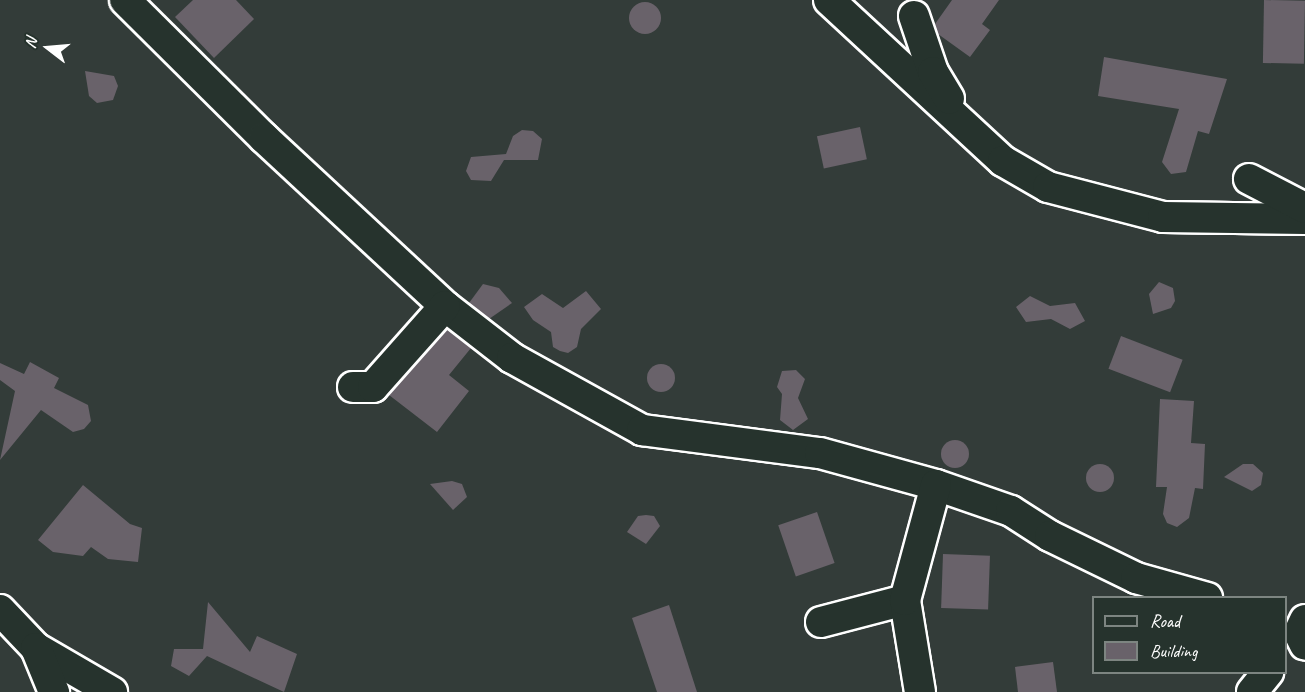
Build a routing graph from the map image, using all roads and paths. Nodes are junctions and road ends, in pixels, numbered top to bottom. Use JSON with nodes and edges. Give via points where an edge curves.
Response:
{"nodes":[{"id":1,"x":125,"y":0,"type":"edge"},
{"id":2,"x":829,"y":0,"type":"edge"},
{"id":3,"x":914,"y":16,"type":"dead end"},
{"id":4,"x":962,"y":122,"type":"junction"},
{"id":5,"x":1249,"y":179,"type":"dead end"},
{"id":6,"x":1305,"y":208,"type":"edge"},
{"id":7,"x":1305,"y":219,"type":"edge"},
{"id":8,"x":445,"y":306,"type":"junction"},
{"id":9,"x":353,"y":387,"type":"dead end"},
{"id":10,"x":936,"y":485,"type":"junction"},
{"id":11,"x":1203,"y":596,"type":"edge"},
{"id":12,"x":905,"y":600,"type":"junction"},
{"id":13,"x":0,"y":610,"type":"edge"},
{"id":14,"x":821,"y":622,"type":"dead end"},
{"id":15,"x":36,"y":648,"type":"junction"},
{"id":16,"x":1266,"y":674,"type":"edge"},
{"id":17,"x":54,"y":692,"type":"edge"},
{"id":18,"x":112,"y":692,"type":"edge"},
{"id":19,"x":920,"y":692,"type":"edge"},
{"id":20,"x":1252,"y":692,"type":"edge"}],
"edges":[{"from":1,"to":8,"type":"street","via":[[264,138]]},
{"from":2,"to":4,"type":"street"},
{"from":3,"to":4,"type":"street","via":[[933,72]]},
{"from":4,"to":7,"type":"street","via":[[1003,161],[1048,187],[1163,217]]},
{"from":5,"to":6,"type":"street"},
{"from":8,"to":9,"type":"street","via":[[373,387]]},
{"from":8,"to":10,"type":"street","via":[[512,358],[642,430],[820,453]]},
{"from":10,"to":11,"type":"street","via":[[1011,511],[1050,536],[1136,578]]},
{"from":10,"to":12,"type":"street"},
{"from":12,"to":14,"type":"street"},
{"from":12,"to":19,"type":"street"},
{"from":13,"to":15,"type":"street"},
{"from":15,"to":17,"type":"street"},
{"from":15,"to":18,"type":"street"},
{"from":16,"to":20,"type":"street"}]}
